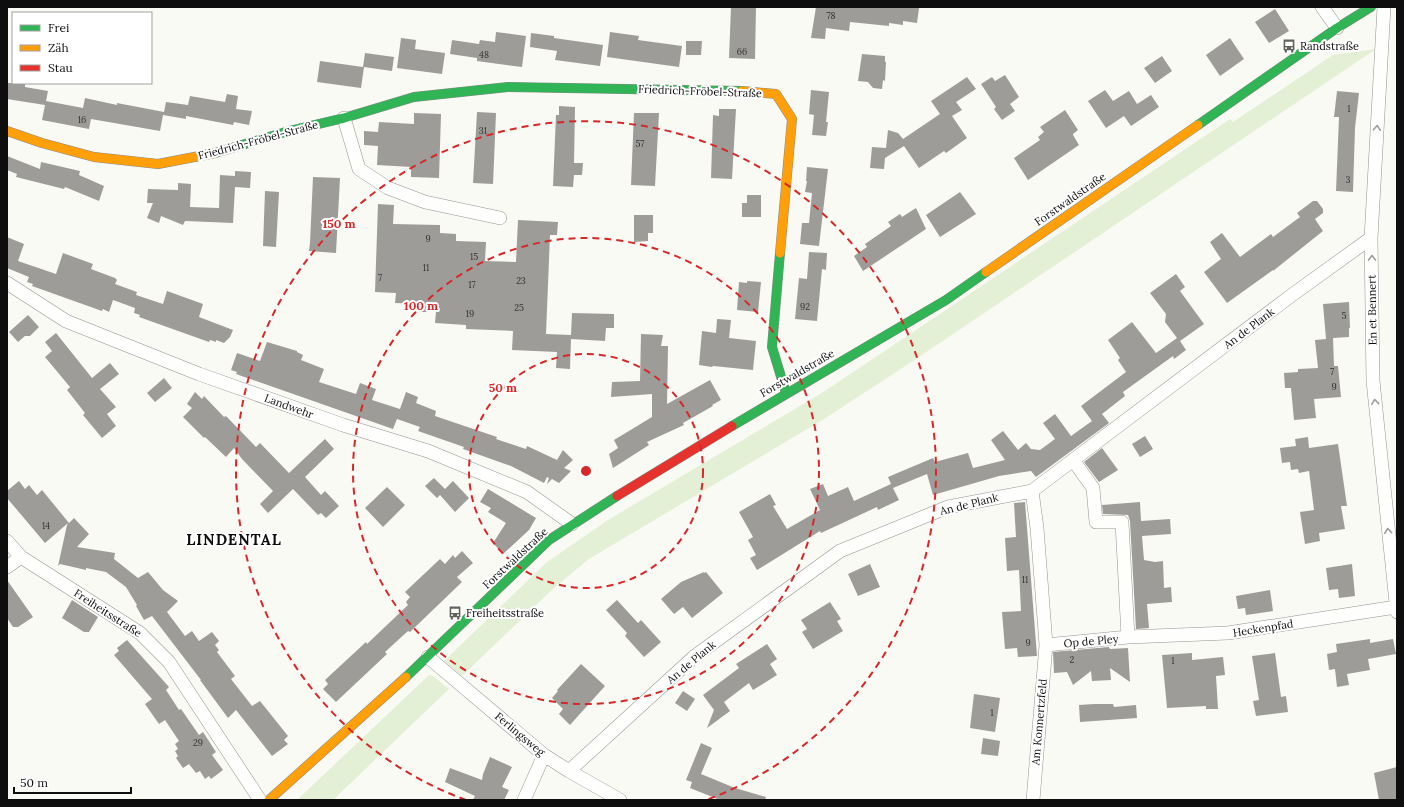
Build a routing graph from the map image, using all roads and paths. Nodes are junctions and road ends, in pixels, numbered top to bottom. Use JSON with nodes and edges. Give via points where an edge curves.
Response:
{"nodes":[{"id":1,"x":1322,"y":7,"type":"edge"},
{"id":2,"x":1371,"y":7,"type":"edge"},
{"id":3,"x":1384,"y":7,"type":"edge"},
{"id":4,"x":1337,"y":28,"type":"junction"},
{"id":5,"x":344,"y":118,"type":"junction"},
{"id":6,"x":7,"y":131,"type":"edge"},
{"id":7,"x":500,"y":218,"type":"dead end"},
{"id":8,"x":1372,"y":238,"type":"junction"},
{"id":9,"x":7,"y":283,"type":"edge"},
{"id":10,"x":786,"y":393,"type":"junction"},
{"id":11,"x":1073,"y":460,"type":"junction"},
{"id":12,"x":1032,"y":491,"type":"junction"},
{"id":13,"x":572,"y":524,"type":"junction"},
{"id":14,"x":7,"y":541,"type":"edge"},
{"id":15,"x":20,"y":557,"type":"junction"},
{"id":16,"x":7,"y":567,"type":"edge"},
{"id":17,"x":1397,"y":610,"type":"edge"},
{"id":18,"x":1128,"y":638,"type":"junction"},
{"id":19,"x":1046,"y":645,"type":"junction"},
{"id":20,"x":428,"y":657,"type":"junction"},
{"id":21,"x":544,"y":756,"type":"junction"},
{"id":22,"x":569,"y":771,"type":"junction"},
{"id":23,"x":260,"y":800,"type":"edge"},
{"id":24,"x":269,"y":800,"type":"edge"},
{"id":25,"x":524,"y":800,"type":"edge"},
{"id":26,"x":620,"y":800,"type":"edge"},
{"id":27,"x":1033,"y":800,"type":"edge"}],
"edges":[{"from":1,"to":4,"type":"street"},
{"from":2,"to":4,"type":"street","name":"Forstwaldstraße"},
{"from":8,"to":3,"type":"street","name":"En et Bennert","one_way":true},
{"from":4,"to":10,"type":"street","name":"Forstwaldstraße","via":[[946,300]]},
{"from":5,"to":6,"type":"street","name":"Friedrich-Fröbel-Straße","via":[[289,131],[214,154],[158,164],[94,157]]},
{"from":5,"to":7,"type":"street","via":[[358,169],[388,188],[425,202]]},
{"from":5,"to":10,"type":"street","name":"Friedrich-Fröbel-Straße","via":[[414,97],[508,87],[752,91],[776,94],[792,119],[772,347]]},
{"from":8,"to":11,"type":"street","name":"An de Plank"},
{"from":17,"to":8,"type":"street","name":"En et Bennert","one_way":true,"via":[[1373,381]]},
{"from":9,"to":13,"type":"street","name":"Landwehr","via":[[66,321],[199,374],[343,425],[428,451],[527,492]]},
{"from":10,"to":13,"type":"street","name":"Forstwaldstraße"},
{"from":11,"to":12,"type":"street","name":"An de Plank"},
{"from":11,"to":18,"type":"street","name":"Op de Pley","via":[[1093,488],[1096,522],[1122,522]]},
{"from":12,"to":19,"type":"street"},
{"from":12,"to":22,"type":"street","name":"An de Plank","via":[[948,507],[840,551],[695,656]]},
{"from":13,"to":20,"type":"street","name":"Forstwaldstraße","via":[[549,540]]},
{"from":14,"to":15,"type":"street","name":"Freiheitsstraße"},
{"from":15,"to":16,"type":"street"},
{"from":15,"to":23,"type":"street","name":"Freiheitsstraße","via":[[140,633],[169,662]]},
{"from":17,"to":18,"type":"street","name":"Heckenpfad","via":[[1228,633]]},
{"from":18,"to":19,"type":"street","name":"Op de Pley"},
{"from":19,"to":27,"type":"street","name":"Am Konnertzfeld"},
{"from":20,"to":21,"type":"street","name":"Ferlingsweg"},
{"from":20,"to":24,"type":"street","name":"Forstwaldstraße"},
{"from":21,"to":22,"type":"street","name":"Ferlingsweg"},
{"from":21,"to":25,"type":"street"},
{"from":22,"to":26,"type":"street","name":"Ferlingsweg"}]}
